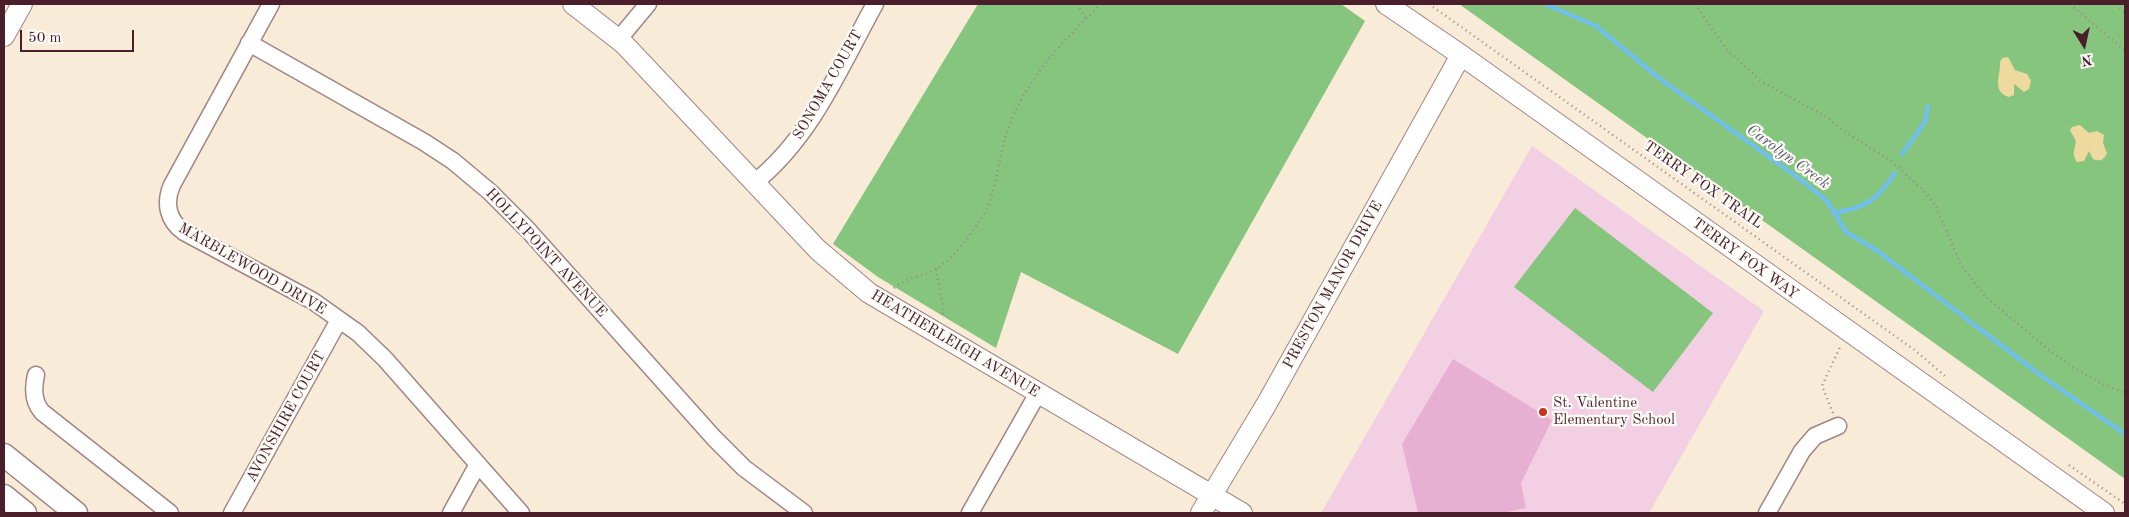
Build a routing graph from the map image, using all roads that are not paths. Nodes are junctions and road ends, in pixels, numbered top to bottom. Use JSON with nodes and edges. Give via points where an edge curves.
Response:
{"nodes":[{"id":1,"x":22,"y":4,"type":"edge"},
{"id":2,"x":271,"y":4,"type":"edge"},
{"id":3,"x":574,"y":4,"type":"edge"},
{"id":4,"x":648,"y":4,"type":"edge"},
{"id":5,"x":875,"y":4,"type":"edge"},
{"id":6,"x":1386,"y":4,"type":"edge"},
{"id":7,"x":4,"y":36,"type":"edge"},
{"id":8,"x":618,"y":40,"type":"junction"},
{"id":9,"x":249,"y":43,"type":"junction"},
{"id":10,"x":1462,"y":55,"type":"junction"},
{"id":11,"x":754,"y":183,"type":"junction"},
{"id":12,"x":339,"y":320,"type":"junction"},
{"id":13,"x":36,"y":376,"type":"dead end"},
{"id":14,"x":1038,"y":393,"type":"junction"},
{"id":15,"x":1838,"y":426,"type":"road end"},
{"id":16,"x":4,"y":455,"type":"edge"},
{"id":17,"x":478,"y":464,"type":"junction"},
{"id":18,"x":1211,"y":495,"type":"junction"},
{"id":19,"x":4,"y":496,"type":"edge"},
{"id":20,"x":26,"y":513,"type":"edge"},
{"id":21,"x":76,"y":513,"type":"edge"},
{"id":22,"x":170,"y":513,"type":"edge"},
{"id":23,"x":232,"y":513,"type":"edge"},
{"id":24,"x":451,"y":513,"type":"edge"},
{"id":25,"x":522,"y":513,"type":"edge"},
{"id":26,"x":804,"y":513,"type":"edge"},
{"id":27,"x":970,"y":513,"type":"edge"},
{"id":28,"x":1201,"y":513,"type":"edge"},
{"id":29,"x":1242,"y":513,"type":"edge"},
{"id":30,"x":1767,"y":513,"type":"edge"},
{"id":31,"x":2104,"y":513,"type":"edge"}],
"edges":[{"from":1,"to":7,"type":"street"},
{"from":2,"to":9,"type":"street","name":"MARBLEWOOD DRIVE"},
{"from":3,"to":8,"type":"street","name":"HEATHERLEIGH AVENUE"},
{"from":4,"to":8,"type":"street"},
{"from":5,"to":11,"type":"street","name":"SONOMA COURT","via":[[804,132],[778,163]]},
{"from":6,"to":10,"type":"street","name":"TERRY FOX WAY"},
{"from":8,"to":11,"type":"street","name":"HEATHERLEIGH AVENUE"},
{"from":9,"to":12,"type":"street","name":"MARBLEWOOD DRIVE","via":[[169,192],[170,218],[184,232],[313,301]]},
{"from":9,"to":26,"type":"street","name":"HOLLYPOINT AVENUE","via":[[424,142],[490,192],[528,230],[714,438],[744,468]]},
{"from":10,"to":18,"type":"street","name":"PRESTON MANOR DRIVE","via":[[1266,405]]},
{"from":10,"to":31,"type":"street","name":"TERRY FOX WAY"},
{"from":11,"to":14,"type":"street","name":"HEATHERLEIGH AVENUE","via":[[818,250],[880,301]]},
{"from":12,"to":17,"type":"street","name":"MARBLEWOOD DRIVE","via":[[385,359]]},
{"from":12,"to":23,"type":"street","name":"AVONSHIRE COURT"},
{"from":13,"to":22,"type":"street","via":[[36,406]]},
{"from":14,"to":18,"type":"street","name":"HEATHERLEIGH AVENUE"},
{"from":14,"to":27,"type":"street"},
{"from":15,"to":30,"type":"street","via":[[1815,436],[1802,451]]},
{"from":16,"to":21,"type":"main road"},
{"from":17,"to":24,"type":"street"},
{"from":17,"to":25,"type":"street","name":"MARBLEWOOD DRIVE"},
{"from":18,"to":28,"type":"street","name":"PRESTON MANOR DRIVE"},
{"from":18,"to":29,"type":"street","name":"HEATHERLEIGH AVENUE"},
{"from":19,"to":20,"type":"main road"}]}
